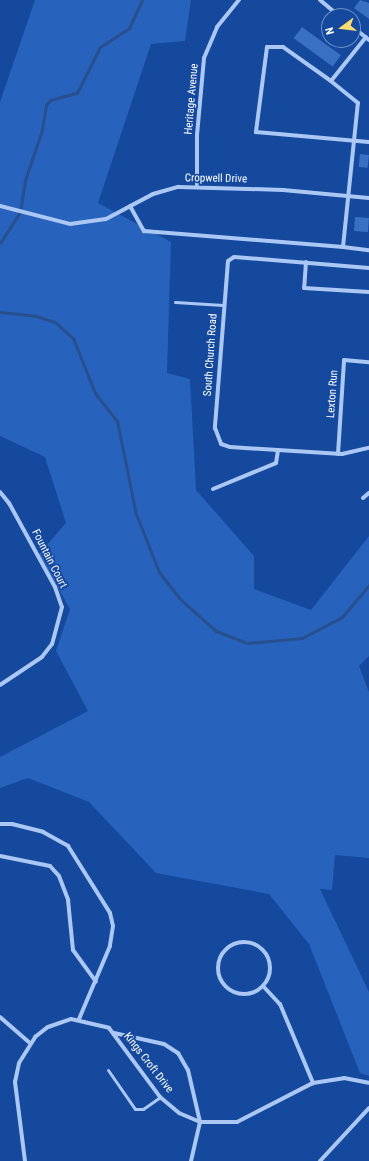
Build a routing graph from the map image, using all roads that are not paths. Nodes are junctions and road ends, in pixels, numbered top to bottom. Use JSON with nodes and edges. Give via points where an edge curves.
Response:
{"nodes":[{"id":1,"x":239,"y":0,"type":"edge"},
{"id":2,"x":320,"y":0,"type":"edge"},
{"id":3,"x":330,"y":8,"type":"edge"},
{"id":4,"x":367,"y":39,"type":"edge"},
{"id":5,"x":331,"y":81,"type":"junction"},
{"id":6,"x":354,"y":141,"type":"junction"},
{"id":7,"x":369,"y":142,"type":"edge"},
{"id":8,"x":197,"y":186,"type":"junction"},
{"id":9,"x":348,"y":196,"type":"junction"},
{"id":10,"x":369,"y":198,"type":"edge"},
{"id":11,"x":0,"y":206,"type":"edge"},
{"id":12,"x":130,"y":206,"type":"junction"},
{"id":13,"x":343,"y":248,"type":"junction"},
{"id":14,"x":369,"y":250,"type":"edge"},
{"id":15,"x":306,"y":262,"type":"junction"},
{"id":16,"x":369,"y":268,"type":"edge"},
{"id":17,"x":369,"y":292,"type":"edge"},
{"id":18,"x":175,"y":302,"type":"dead end"},
{"id":19,"x":223,"y":305,"type":"junction"},
{"id":20,"x":369,"y":362,"type":"edge"},
{"id":21,"x":369,"y":448,"type":"edge"},
{"id":22,"x":278,"y":450,"type":"junction"},
{"id":23,"x":338,"y":454,"type":"junction"},
{"id":24,"x":213,"y":489,"type":"dead end"},
{"id":25,"x":0,"y":492,"type":"edge"},
{"id":26,"x":369,"y":493,"type":"edge"},
{"id":27,"x":363,"y":498,"type":"dead end"},
{"id":28,"x":0,"y":685,"type":"edge"},
{"id":29,"x":0,"y":824,"type":"edge"},
{"id":30,"x":0,"y":856,"type":"edge"},
{"id":31,"x":96,"y":982,"type":"junction"},
{"id":32,"x":263,"y":986,"type":"junction"},
{"id":33,"x":0,"y":1017,"type":"edge"},
{"id":34,"x":79,"y":1019,"type":"junction"},
{"id":35,"x":113,"y":1033,"type":"junction"},
{"id":36,"x":30,"y":1043,"type":"junction"},
{"id":37,"x":108,"y":1070,"type":"dead end"},
{"id":38,"x":313,"y":1083,"type":"junction"},
{"id":39,"x":369,"y":1083,"type":"edge"},
{"id":40,"x":160,"y":1097,"type":"junction"},
{"id":41,"x":369,"y":1108,"type":"edge"},
{"id":42,"x":200,"y":1122,"type":"junction"},
{"id":43,"x":25,"y":1161,"type":"edge"},
{"id":44,"x":191,"y":1161,"type":"edge"},
{"id":45,"x":320,"y":1161,"type":"edge"}],
"edges":[{"from":1,"to":8,"type":"street","name":"Heritage Avenue","via":[[217,27],[204,58],[197,135]]},
{"from":2,"to":3,"type":"street"},
{"from":4,"to":5,"type":"street"},
{"from":5,"to":6,"type":"street","via":[[358,103]]},
{"from":5,"to":6,"type":"street","via":[[283,47],[267,47],[256,132]]},
{"from":6,"to":7,"type":"street"},
{"from":6,"to":9,"type":"street"},
{"from":8,"to":9,"type":"street","name":"Cropwell Drive"},
{"from":8,"to":12,"type":"street","name":"Cropwell Drive","via":[[166,190]]},
{"from":9,"to":10,"type":"street","name":"Cropwell Drive"},
{"from":9,"to":13,"type":"street"},
{"from":11,"to":12,"type":"street","name":"Cropwell Drive","via":[[70,224],[106,220]]},
{"from":12,"to":13,"type":"street","via":[[144,231]]},
{"from":13,"to":14,"type":"street"},
{"from":15,"to":16,"type":"street","name":"South Church Road"},
{"from":15,"to":17,"type":"street","via":[[304,288]]},
{"from":15,"to":19,"type":"street","name":"South Church Road","via":[[234,257],[226,266]]},
{"from":18,"to":19,"type":"lane"},
{"from":19,"to":22,"type":"street","name":"South Church Road","via":[[215,428],[217,437],[221,444],[230,447]]},
{"from":20,"to":23,"type":"street","name":"Lexton Run","via":[[344,360]]},
{"from":21,"to":23,"type":"street","name":"South Church Road"},
{"from":22,"to":23,"type":"street","name":"South Church Road"},
{"from":22,"to":24,"type":"street","via":[[276,463]]},
{"from":25,"to":28,"type":"street","name":"Fountain Court","via":[[10,503],[55,587],[62,607],[52,644],[42,657]]},
{"from":26,"to":27,"type":"street"},
{"from":29,"to":31,"type":"street","via":[[12,824],[60,840],[76,855],[99,890],[113,926],[110,946]]},
{"from":30,"to":31,"type":"street","via":[[50,866],[59,876],[68,900],[73,950]]},
{"from":31,"to":34,"type":"street"},
{"from":32,"to":32,"type":"street","via":[[271,965],[263,949],[243,941],[230,945],[223,951],[218,967],[219,975],[228,989],[244,994]]},
{"from":32,"to":38,"type":"street","via":[[280,1004]]},
{"from":33,"to":36,"type":"street"},
{"from":34,"to":35,"type":"street","name":"Kings Croft Drive","via":[[109,1028]]},
{"from":34,"to":36,"type":"street","name":"Kings Croft Drive","via":[[48,1027]]},
{"from":35,"to":40,"type":"street","name":"Kings Croft Drive"},
{"from":35,"to":42,"type":"street","via":[[164,1044],[178,1053],[188,1070]]},
{"from":36,"to":43,"type":"street","name":"Kings Croft Drive","via":[[18,1063],[15,1082]]},
{"from":37,"to":40,"type":"lane","via":[[135,1109],[143,1109]]},
{"from":38,"to":39,"type":"street","name":"Kings Croft Drive","via":[[344,1078]]},
{"from":38,"to":42,"type":"street","name":"Kings Croft Drive","via":[[237,1122]]},
{"from":40,"to":42,"type":"street","name":"Kings Croft Drive","via":[[179,1113]]},
{"from":41,"to":45,"type":"street"},
{"from":42,"to":44,"type":"street"}]}
